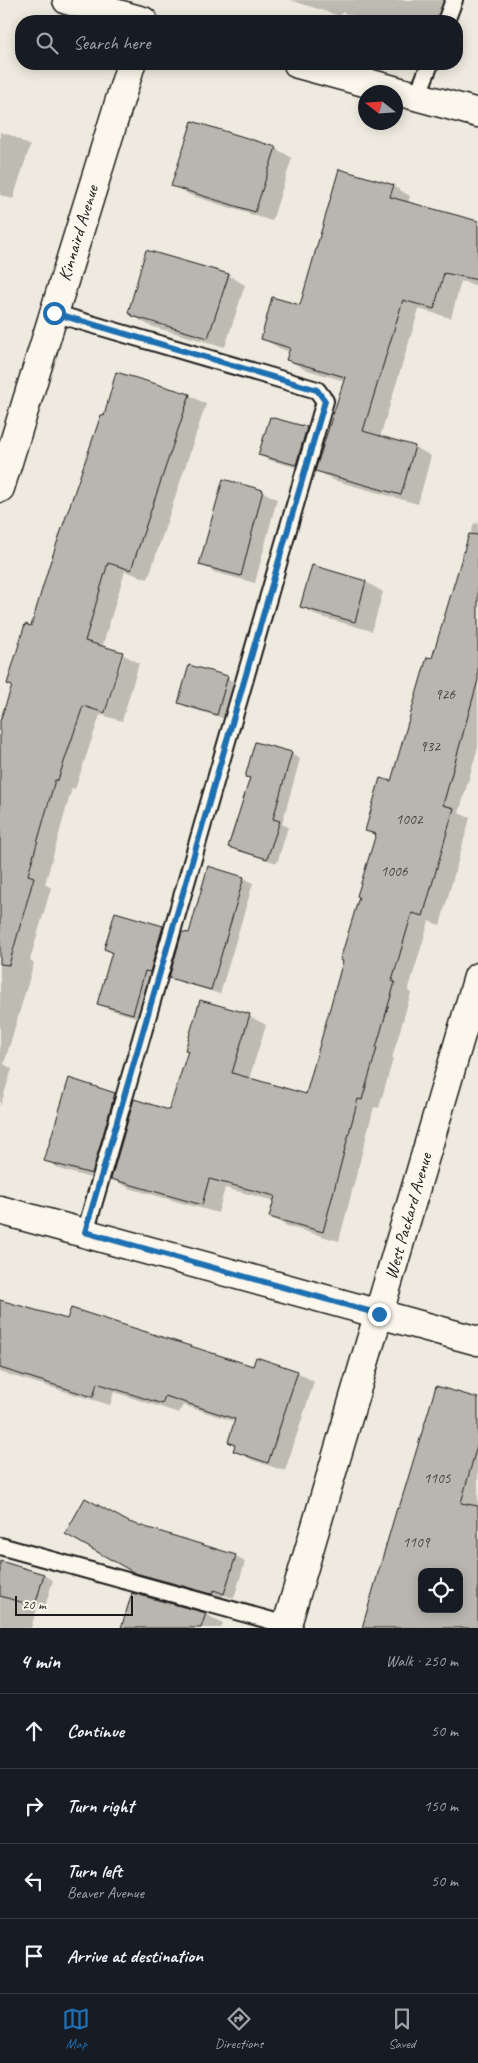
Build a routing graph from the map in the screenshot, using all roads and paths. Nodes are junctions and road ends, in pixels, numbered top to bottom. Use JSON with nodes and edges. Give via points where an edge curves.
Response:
{"nodes":[{"id":1,"x":67,"y":0,"type":"edge"},
{"id":2,"x":151,"y":0,"type":"edge"},
{"id":3,"x":454,"y":0,"type":"edge"},
{"id":4,"x":122,"y":15,"type":"edge"},
{"id":5,"x":146,"y":15,"type":"edge"},
{"id":6,"x":448,"y":15,"type":"edge"},
{"id":7,"x":129,"y":70,"type":"edge"},
{"id":8,"x":320,"y":70,"type":"edge"},
{"id":9,"x":428,"y":70,"type":"edge"},
{"id":10,"x":417,"y":96,"type":"junction"},
{"id":11,"x":478,"y":113,"type":"edge"},
{"id":12,"x":54,"y":313,"type":"junction"},
{"id":13,"x":0,"y":488,"type":"edge"},
{"id":14,"x":478,"y":977,"type":"edge"},
{"id":15,"x":0,"y":1210,"type":"edge"},
{"id":16,"x":85,"y":1232,"type":"junction"},
{"id":17,"x":379,"y":1314,"type":"junction"},
{"id":18,"x":478,"y":1341,"type":"edge"},
{"id":19,"x":0,"y":1546,"type":"edge"},
{"id":20,"x":290,"y":1627,"type":"edge"}],
"edges":[{"from":1,"to":4,"type":"street"},
{"from":2,"to":5,"type":"street"},
{"from":3,"to":6,"type":"lane"},
{"from":7,"to":12,"type":"street","name":"Kinnaird Avenue"},
{"from":8,"to":10,"type":"street"},
{"from":9,"to":10,"type":"lane"},
{"from":10,"to":11,"type":"street"},
{"from":12,"to":13,"type":"street","name":"Kinnaird Avenue"},
{"from":12,"to":16,"type":"lane","via":[[317,390],[325,401]]},
{"from":14,"to":17,"type":"street","name":"West Packard Avenue"},
{"from":15,"to":16,"type":"street"},
{"from":16,"to":17,"type":"street"},
{"from":17,"to":18,"type":"street"},
{"from":17,"to":20,"type":"street","name":"West Packard Avenue"},
{"from":19,"to":20,"type":"lane"}]}
